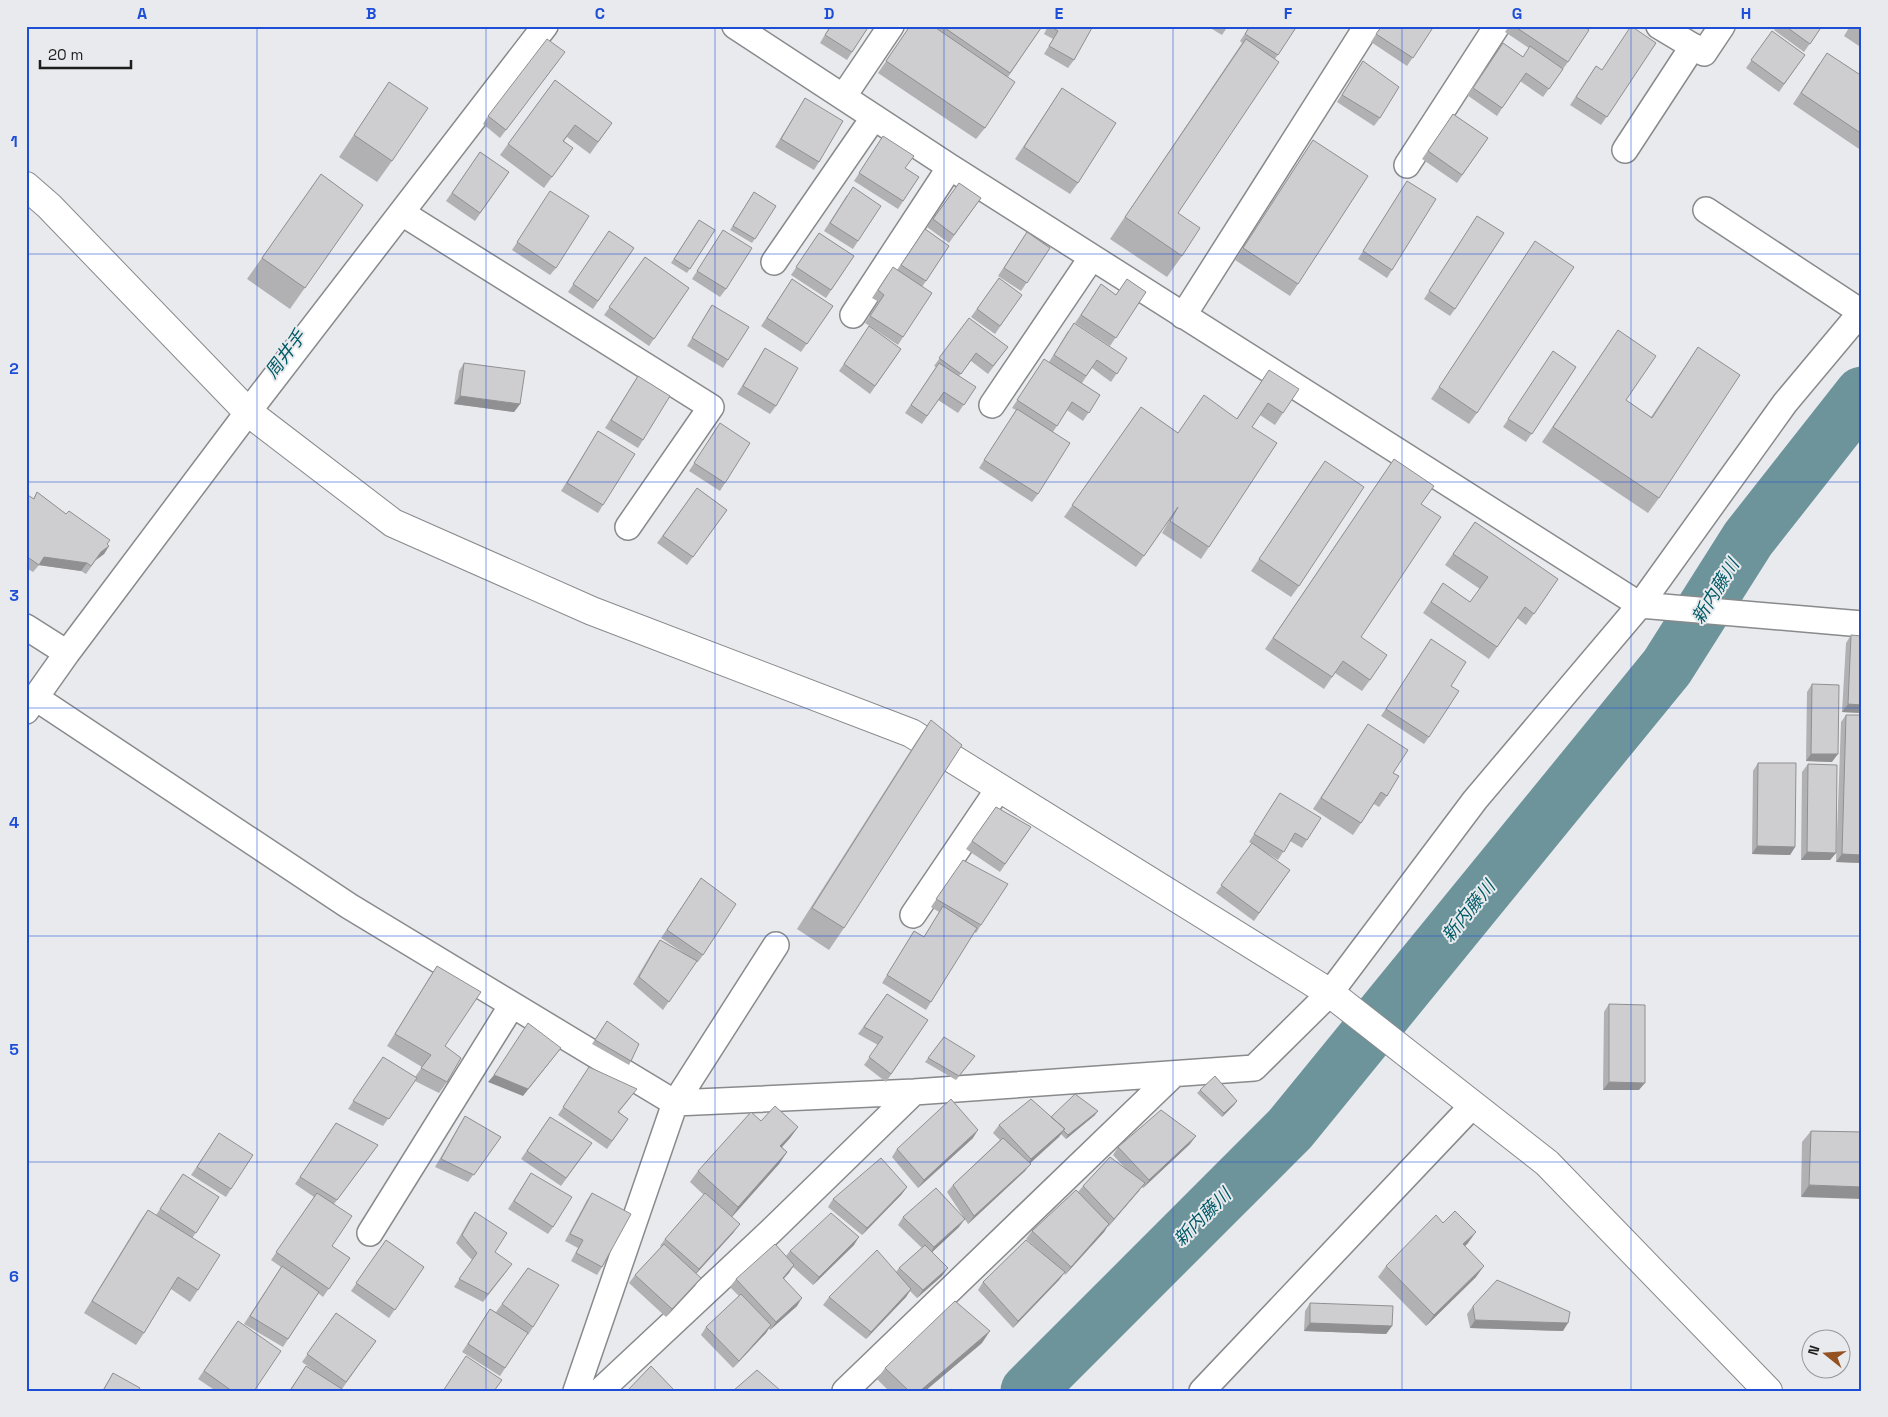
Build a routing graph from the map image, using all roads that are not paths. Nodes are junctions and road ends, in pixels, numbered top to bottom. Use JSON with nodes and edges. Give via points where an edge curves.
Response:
{"nodes":[{"id":1,"x":545,"y":26,"type":"edge"},
{"id":2,"x":735,"y":26,"type":"edge"},
{"id":3,"x":891,"y":26,"type":"edge"},
{"id":4,"x":1367,"y":26,"type":"edge"},
{"id":5,"x":1497,"y":26,"type":"edge"},
{"id":6,"x":1659,"y":26,"type":"edge"},
{"id":7,"x":1722,"y":26,"type":"edge"},
{"id":8,"x":1693,"y":46,"type":"junction"},
{"id":9,"x":843,"y":96,"type":"junction"},
{"id":10,"x":874,"y":117,"type":"junction"},
{"id":11,"x":1625,"y":150,"type":"dead end"},
{"id":12,"x":1407,"y":165,"type":"dead end"},
{"id":13,"x":950,"y":167,"type":"junction"},
{"id":14,"x":26,"y":186,"type":"edge"},
{"id":15,"x":1706,"y":210,"type":"dead end"},
{"id":16,"x":402,"y":213,"type":"junction"},
{"id":17,"x":1092,"y":258,"type":"junction"},
{"id":18,"x":774,"y":262,"type":"dead end"},
{"id":19,"x":1861,"y":312,"type":"edge"},
{"id":20,"x":853,"y":315,"type":"dead end"},
{"id":21,"x":1183,"y":316,"type":"junction"},
{"id":22,"x":992,"y":405,"type":"dead end"},
{"id":23,"x":248,"y":412,"type":"junction"},
{"id":24,"x":628,"y":527,"type":"dead end"},
{"id":25,"x":1640,"y":606,"type":"junction"},
{"id":26,"x":1862,"y":624,"type":"edge"},
{"id":27,"x":26,"y":627,"type":"edge"},
{"id":28,"x":67,"y":653,"type":"junction"},
{"id":29,"x":31,"y":704,"type":"edge"},
{"id":30,"x":999,"y":788,"type":"junction"},
{"id":31,"x":913,"y":915,"type":"dead end"},
{"id":32,"x":776,"y":945,"type":"dead end"},
{"id":33,"x":1330,"y":993,"type":"junction"},
{"id":34,"x":512,"y":1005,"type":"junction"},
{"id":35,"x":1174,"y":1074,"type":"junction"},
{"id":36,"x":914,"y":1092,"type":"junction"},
{"id":37,"x":675,"y":1103,"type":"junction"},
{"id":38,"x":1473,"y":1105,"type":"junction"},
{"id":39,"x":370,"y":1232,"type":"dead end"},
{"id":40,"x":576,"y":1391,"type":"edge"},
{"id":41,"x":600,"y":1391,"type":"edge"},
{"id":42,"x":845,"y":1391,"type":"edge"},
{"id":43,"x":1202,"y":1391,"type":"edge"},
{"id":44,"x":1768,"y":1391,"type":"edge"}],
"edges":[{"from":1,"to":16,"type":"street"},
{"from":2,"to":9,"type":"street"},
{"from":3,"to":9,"type":"street"},
{"from":4,"to":21,"type":"street"},
{"from":5,"to":12,"type":"street"},
{"from":6,"to":8,"type":"street"},
{"from":7,"to":8,"type":"street","via":[[1704,53]]},
{"from":8,"to":11,"type":"street"},
{"from":9,"to":10,"type":"street"},
{"from":10,"to":13,"type":"street"},
{"from":10,"to":18,"type":"street"},
{"from":13,"to":17,"type":"street"},
{"from":13,"to":20,"type":"street"},
{"from":14,"to":23,"type":"street"},
{"from":15,"to":19,"type":"street"},
{"from":16,"to":23,"type":"street"},
{"from":16,"to":24,"type":"street","via":[[711,407]]},
{"from":17,"to":21,"type":"street"},
{"from":17,"to":22,"type":"street"},
{"from":19,"to":25,"type":"street","via":[[1785,403]]},
{"from":21,"to":25,"type":"street"},
{"from":23,"to":28,"type":"street"},
{"from":23,"to":30,"type":"street","via":[[393,523],[592,611],[911,733]]},
{"from":25,"to":26,"type":"street"},
{"from":25,"to":33,"type":"street","via":[[1476,800]]},
{"from":27,"to":28,"type":"street"},
{"from":28,"to":29,"type":"street"},
{"from":29,"to":34,"type":"street","via":[[349,906]]},
{"from":30,"to":31,"type":"street"},
{"from":30,"to":33,"type":"street"},
{"from":32,"to":37,"type":"street"},
{"from":33,"to":35,"type":"street","via":[[1254,1068]]},
{"from":33,"to":38,"type":"street"},
{"from":34,"to":37,"type":"street"},
{"from":34,"to":39,"type":"street"},
{"from":35,"to":36,"type":"street"},
{"from":35,"to":42,"type":"street"},
{"from":36,"to":37,"type":"street"},
{"from":36,"to":41,"type":"street"},
{"from":37,"to":40,"type":"street"},
{"from":38,"to":43,"type":"street"},
{"from":38,"to":44,"type":"street","via":[[1547,1163]]}]}
